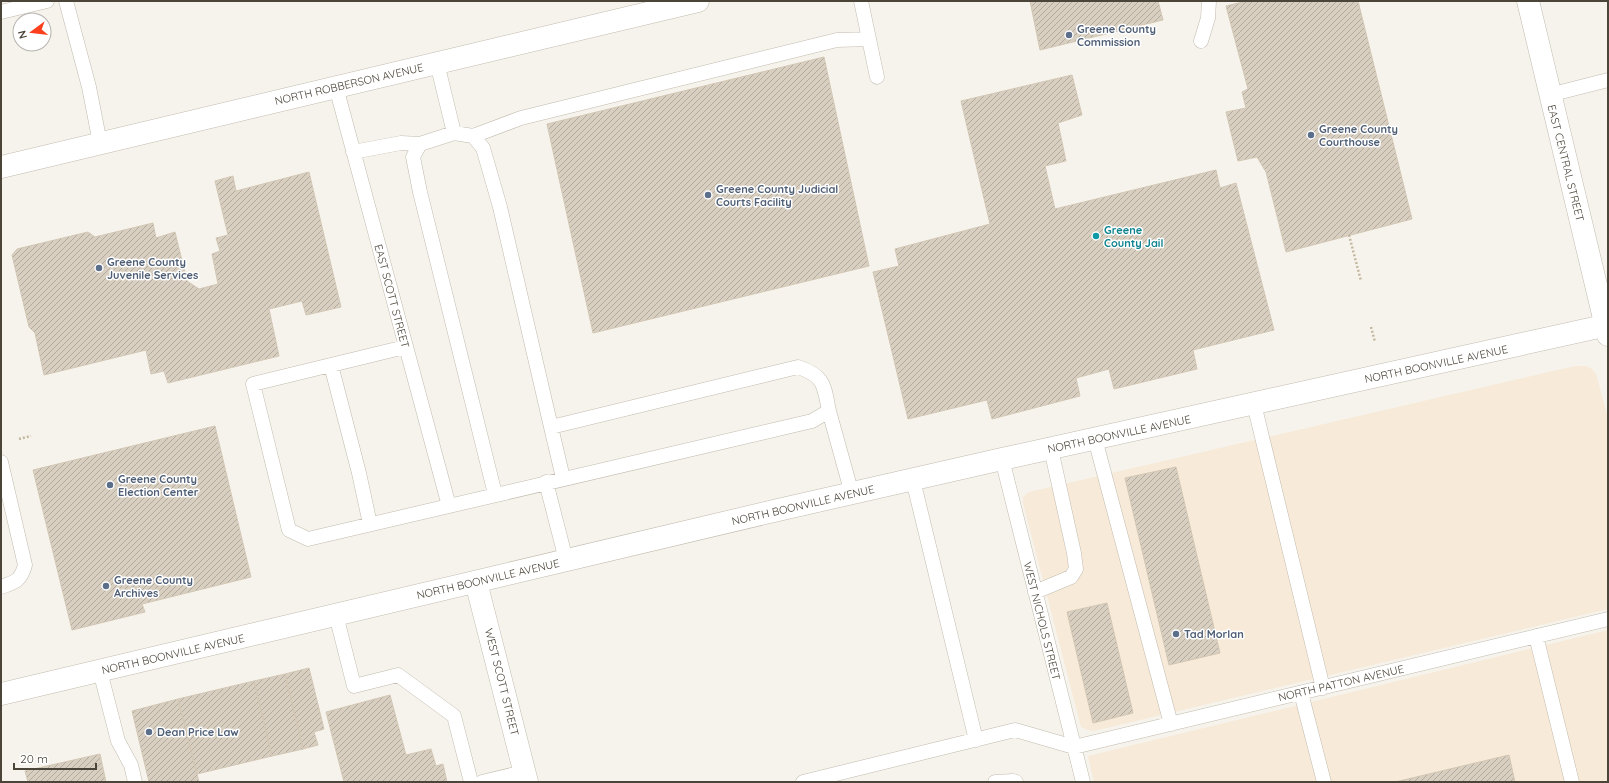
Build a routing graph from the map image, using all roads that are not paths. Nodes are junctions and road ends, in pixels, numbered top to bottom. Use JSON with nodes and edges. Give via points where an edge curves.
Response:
{"nodes":[{"id":1,"x":46,"y":1,"type":"edge"},
{"id":2,"x":66,"y":1,"type":"edge"},
{"id":3,"x":698,"y":1,"type":"edge"},
{"id":4,"x":861,"y":1,"type":"edge"},
{"id":5,"x":1209,"y":1,"type":"edge"},
{"id":6,"x":1528,"y":1,"type":"edge"},
{"id":7,"x":1,"y":12,"type":"edge"},
{"id":8,"x":869,"y":39,"type":"junction"},
{"id":9,"x":1201,"y":41,"type":"dead end"},
{"id":10,"x":437,"y":63,"type":"junction"},
{"id":11,"x":877,"y":77,"type":"dead end"},
{"id":12,"x":1608,"y":80,"type":"edge"},
{"id":13,"x":336,"y":87,"type":"junction"},
{"id":14,"x":1549,"y":94,"type":"junction"},
{"id":15,"x":454,"y":133,"type":"junction"},
{"id":16,"x":473,"y":136,"type":"junction"},
{"id":17,"x":100,"y":143,"type":"junction"},
{"id":18,"x":420,"y":144,"type":"junction"},
{"id":19,"x":353,"y":152,"type":"junction"},
{"id":20,"x":1,"y":167,"type":"edge"},
{"id":21,"x":1607,"y":328,"type":"edge"},
{"id":22,"x":405,"y":347,"type":"junction"},
{"id":23,"x":331,"y":365,"type":"junction"},
{"id":24,"x":1254,"y":404,"type":"junction"},
{"id":25,"x":829,"y":411,"type":"junction"},
{"id":26,"x":551,"y":427,"type":"junction"},
{"id":27,"x":1095,"y":439,"type":"junction"},
{"id":28,"x":1051,"y":448,"type":"junction"},
{"id":29,"x":1002,"y":459,"type":"junction"},
{"id":30,"x":1,"y":462,"type":"edge"},
{"id":31,"x":563,"y":478,"type":"junction"},
{"id":32,"x":913,"y":480,"type":"junction"},
{"id":33,"x":546,"y":482,"type":"junction"},
{"id":34,"x":495,"y":494,"type":"junction"},
{"id":35,"x":852,"y":494,"type":"junction"},
{"id":36,"x":449,"y":506,"type":"junction"},
{"id":37,"x":370,"y":524,"type":"junction"},
{"id":38,"x":566,"y":560,"type":"junction"},
{"id":39,"x":476,"y":582,"type":"junction"},
{"id":40,"x":1,"y":587,"type":"edge"},
{"id":41,"x":1035,"y":592,"type":"junction"},
{"id":42,"x":336,"y":615,"type":"junction"},
{"id":43,"x":1608,"y":619,"type":"edge"},
{"id":44,"x":1536,"y":636,"type":"junction"},
{"id":45,"x":100,"y":671,"type":"junction"},
{"id":46,"x":1323,"y":688,"type":"junction"},
{"id":47,"x":1301,"y":693,"type":"junction"},
{"id":48,"x":1,"y":694,"type":"edge"},
{"id":49,"x":1171,"y":724,"type":"junction"},
{"id":50,"x":976,"y":740,"type":"junction"},
{"id":51,"x":1074,"y":747,"type":"junction"},
{"id":52,"x":526,"y":777,"type":"edge"},
{"id":53,"x":135,"y":782,"type":"edge"},
{"id":54,"x":471,"y":782,"type":"edge"},
{"id":55,"x":482,"y":782,"type":"edge"},
{"id":56,"x":803,"y":782,"type":"edge"},
{"id":57,"x":995,"y":782,"type":"edge"},
{"id":58,"x":1016,"y":782,"type":"edge"},
{"id":59,"x":1083,"y":782,"type":"edge"},
{"id":60,"x":1324,"y":782,"type":"edge"},
{"id":61,"x":1572,"y":782,"type":"edge"}],
"edges":[{"from":1,"to":7,"type":"lane"},
{"from":2,"to":17,"type":"lane","via":[[89,87]]},
{"from":3,"to":10,"type":"street","name":"NORTH ROBBERSON AVENUE"},
{"from":4,"to":8,"type":"lane"},
{"from":5,"to":9,"type":"lane","via":[[1208,18]]},
{"from":6,"to":14,"type":"street","name":"EAST CENTRAL STREET"},
{"from":8,"to":11,"type":"lane"},
{"from":8,"to":16,"type":"lane","via":[[837,40],[521,118]]},
{"from":10,"to":13,"type":"street","name":"NORTH ROBBERSON AVENUE"},
{"from":10,"to":15,"type":"lane"},
{"from":12,"to":14,"type":"lane"},
{"from":13,"to":17,"type":"street","name":"NORTH ROBBERSON AVENUE"},
{"from":13,"to":19,"type":"lane","name":"EAST SCOTT STREET"},
{"from":14,"to":21,"type":"street","name":"EAST CENTRAL STREET"},
{"from":15,"to":16,"type":"lane"},
{"from":15,"to":18,"type":"lane"},
{"from":16,"to":26,"type":"lane","via":[[483,148],[500,207]]},
{"from":17,"to":20,"type":"street","name":"NORTH ROBBERSON AVENUE"},
{"from":18,"to":19,"type":"lane","via":[[401,143]]},
{"from":18,"to":34,"type":"lane","via":[[413,157],[420,192]]},
{"from":19,"to":22,"type":"lane","name":"EAST SCOTT STREET"},
{"from":21,"to":24,"type":"street","name":"NORTH BOONVILLE AVENUE"},
{"from":22,"to":23,"type":"lane"},
{"from":22,"to":36,"type":"lane","name":"EAST SCOTT STREET"},
{"from":23,"to":37,"type":"lane"},
{"from":23,"to":37,"type":"lane","via":[[253,384],[289,530],[308,539]]},
{"from":24,"to":27,"type":"street","name":"NORTH BOONVILLE AVENUE"},
{"from":24,"to":46,"type":"lane"},
{"from":25,"to":26,"type":"lane","via":[[824,388],[818,376],[798,367]]},
{"from":25,"to":31,"type":"lane","via":[[812,421]]},
{"from":25,"to":35,"type":"lane"},
{"from":26,"to":31,"type":"lane"},
{"from":27,"to":28,"type":"street","name":"NORTH BOONVILLE AVENUE"},
{"from":27,"to":49,"type":"lane"},
{"from":28,"to":29,"type":"street","name":"NORTH BOONVILLE AVENUE"},
{"from":28,"to":41,"type":"lane","via":[[1076,569],[1071,577]]},
{"from":29,"to":32,"type":"street","name":"NORTH BOONVILLE AVENUE"},
{"from":29,"to":41,"type":"lane","name":"WEST NICHOLS STREET"},
{"from":30,"to":40,"type":"lane","via":[[25,564],[22,576]]},
{"from":31,"to":33,"type":"lane"},
{"from":32,"to":35,"type":"street","name":"NORTH BOONVILLE AVENUE"},
{"from":32,"to":50,"type":"lane"},
{"from":33,"to":34,"type":"lane"},
{"from":33,"to":38,"type":"lane"},
{"from":34,"to":36,"type":"lane"},
{"from":35,"to":38,"type":"street","name":"NORTH BOONVILLE AVENUE"},
{"from":36,"to":37,"type":"lane"},
{"from":38,"to":39,"type":"street","name":"NORTH BOONVILLE AVENUE"},
{"from":39,"to":42,"type":"street","name":"NORTH BOONVILLE AVENUE"},
{"from":39,"to":52,"type":"street","name":"WEST SCOTT STREET"},
{"from":41,"to":51,"type":"lane","name":"WEST NICHOLS STREET"},
{"from":42,"to":45,"type":"street","name":"NORTH BOONVILLE AVENUE"},
{"from":42,"to":54,"type":"lane","via":[[354,686],[398,675],[454,716]]},
{"from":43,"to":44,"type":"lane","name":"NORTH PATTON AVENUE"},
{"from":44,"to":46,"type":"lane","name":"NORTH PATTON AVENUE"},
{"from":44,"to":61,"type":"lane"},
{"from":45,"to":48,"type":"street","name":"NORTH BOONVILLE AVENUE"},
{"from":45,"to":53,"type":"lane","via":[[118,741],[131,765]]},
{"from":46,"to":47,"type":"lane","name":"NORTH PATTON AVENUE"},
{"from":47,"to":49,"type":"lane","name":"NORTH PATTON AVENUE"},
{"from":47,"to":60,"type":"lane"},
{"from":49,"to":51,"type":"lane","name":"NORTH PATTON AVENUE"},
{"from":50,"to":51,"type":"lane","via":[[1016,730]]},
{"from":50,"to":56,"type":"lane"},
{"from":51,"to":59,"type":"lane","name":"WEST NICHOLS STREET"},
{"from":52,"to":55,"type":"lane"},
{"from":57,"to":58,"type":"lane"}]}
